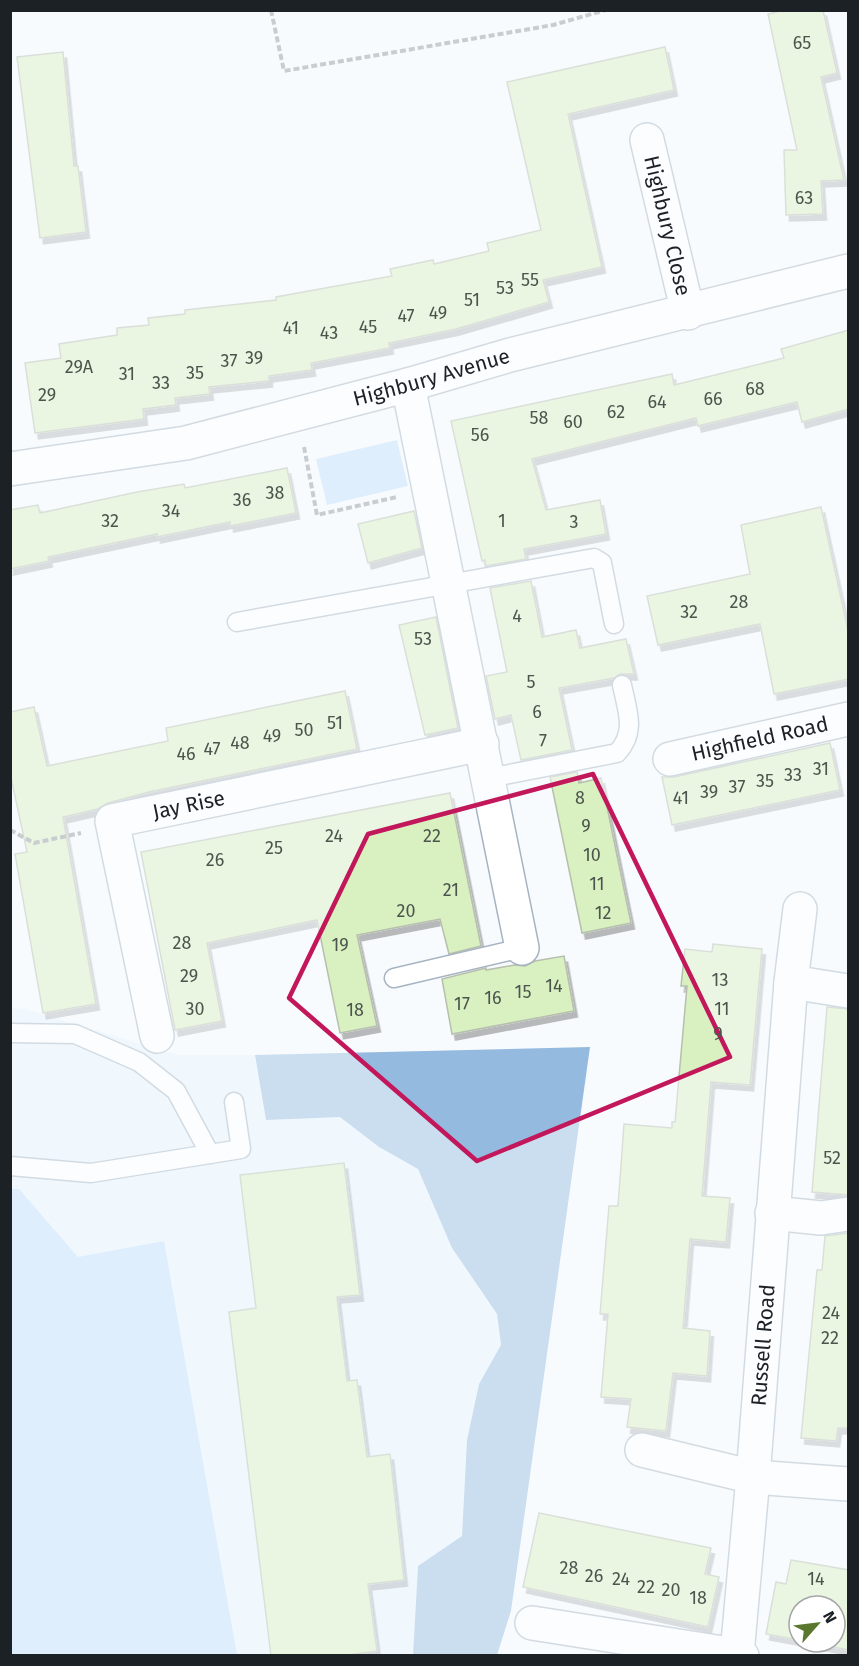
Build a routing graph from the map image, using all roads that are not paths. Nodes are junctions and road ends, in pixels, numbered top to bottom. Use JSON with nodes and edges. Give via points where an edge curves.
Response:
{"nodes":[{"id":1,"x":647,"y":141,"type":"dead end"},
{"id":2,"x":849,"y":271,"type":"edge"},
{"id":3,"x":688,"y":313,"type":"junction"},
{"id":4,"x":408,"y":385,"type":"junction"},
{"id":5,"x":10,"y":469,"type":"edge"},
{"id":6,"x":449,"y":582,"type":"junction"},
{"id":7,"x":237,"y":622,"type":"dead end"},
{"id":8,"x":615,"y":624,"type":"dead end"},
{"id":9,"x":622,"y":685,"type":"dead end"},
{"id":10,"x":849,"y":718,"type":"edge"},
{"id":11,"x":482,"y":744,"type":"junction"},
{"id":12,"x":670,"y":759,"type":"dead end"},
{"id":13,"x":489,"y":778,"type":"junction"},
{"id":14,"x":800,"y":909,"type":"dead end"},
{"id":15,"x":522,"y":948,"type":"joint"},
{"id":16,"x":394,"y":978,"type":"dead end"},
{"id":17,"x":791,"y":982,"type":"junction"},
{"id":18,"x":849,"y":991,"type":"edge"},
{"id":19,"x":10,"y":1033,"type":"edge"},
{"id":20,"x":157,"y":1036,"type":"dead end"},
{"id":21,"x":234,"y":1102,"type":"dead end"},
{"id":22,"x":210,"y":1154,"type":"junction"},
{"id":23,"x":10,"y":1166,"type":"edge"},
{"id":24,"x":772,"y":1213,"type":"junction"},
{"id":25,"x":849,"y":1214,"type":"edge"},
{"id":26,"x":642,"y":1450,"type":"dead end"},
{"id":27,"x":753,"y":1477,"type":"junction"},
{"id":28,"x":849,"y":1484,"type":"edge"},
{"id":29,"x":532,"y":1623,"type":"dead end"},
{"id":30,"x":740,"y":1655,"type":"edge"}],
"edges":[{"from":1,"to":3,"type":"street","name":"Highbury Close"},
{"from":2,"to":3,"type":"street","name":"Highbury Avenue"},
{"from":3,"to":4,"type":"street","name":"Highbury Avenue","via":[[510,355]]},
{"from":4,"to":5,"type":"street","name":"Highbury Avenue","via":[[186,443]]},
{"from":4,"to":6,"type":"street"},
{"from":6,"to":7,"type":"lane"},
{"from":6,"to":8,"type":"lane","via":[[594,558],[602,563]]},
{"from":6,"to":11,"type":"street"},
{"from":9,"to":13,"type":"lane","via":[[630,721],[627,743],[617,753]]},
{"from":10,"to":12,"type":"street","name":"Highfield Road"},
{"from":11,"to":13,"type":"street"},
{"from":11,"to":20,"type":"street","name":"Jay Rise","via":[[112,821]]},
{"from":13,"to":15,"type":"street"},
{"from":14,"to":17,"type":"street","name":"Russell Road"},
{"from":15,"to":16,"type":"lane"},
{"from":17,"to":18,"type":"street"},
{"from":17,"to":24,"type":"street","name":"Russell Road"},
{"from":19,"to":22,"type":"lane","via":[[75,1034],[139,1062],[176,1091]]},
{"from":21,"to":22,"type":"lane","via":[[241,1149]]},
{"from":22,"to":23,"type":"lane","via":[[91,1173]]},
{"from":24,"to":25,"type":"street","via":[[821,1218]]},
{"from":24,"to":27,"type":"street","name":"Russell Road"},
{"from":26,"to":27,"type":"street"},
{"from":27,"to":28,"type":"street"},
{"from":27,"to":30,"type":"street","name":"Russell Road"},
{"from":29,"to":30,"type":"street"}]}
